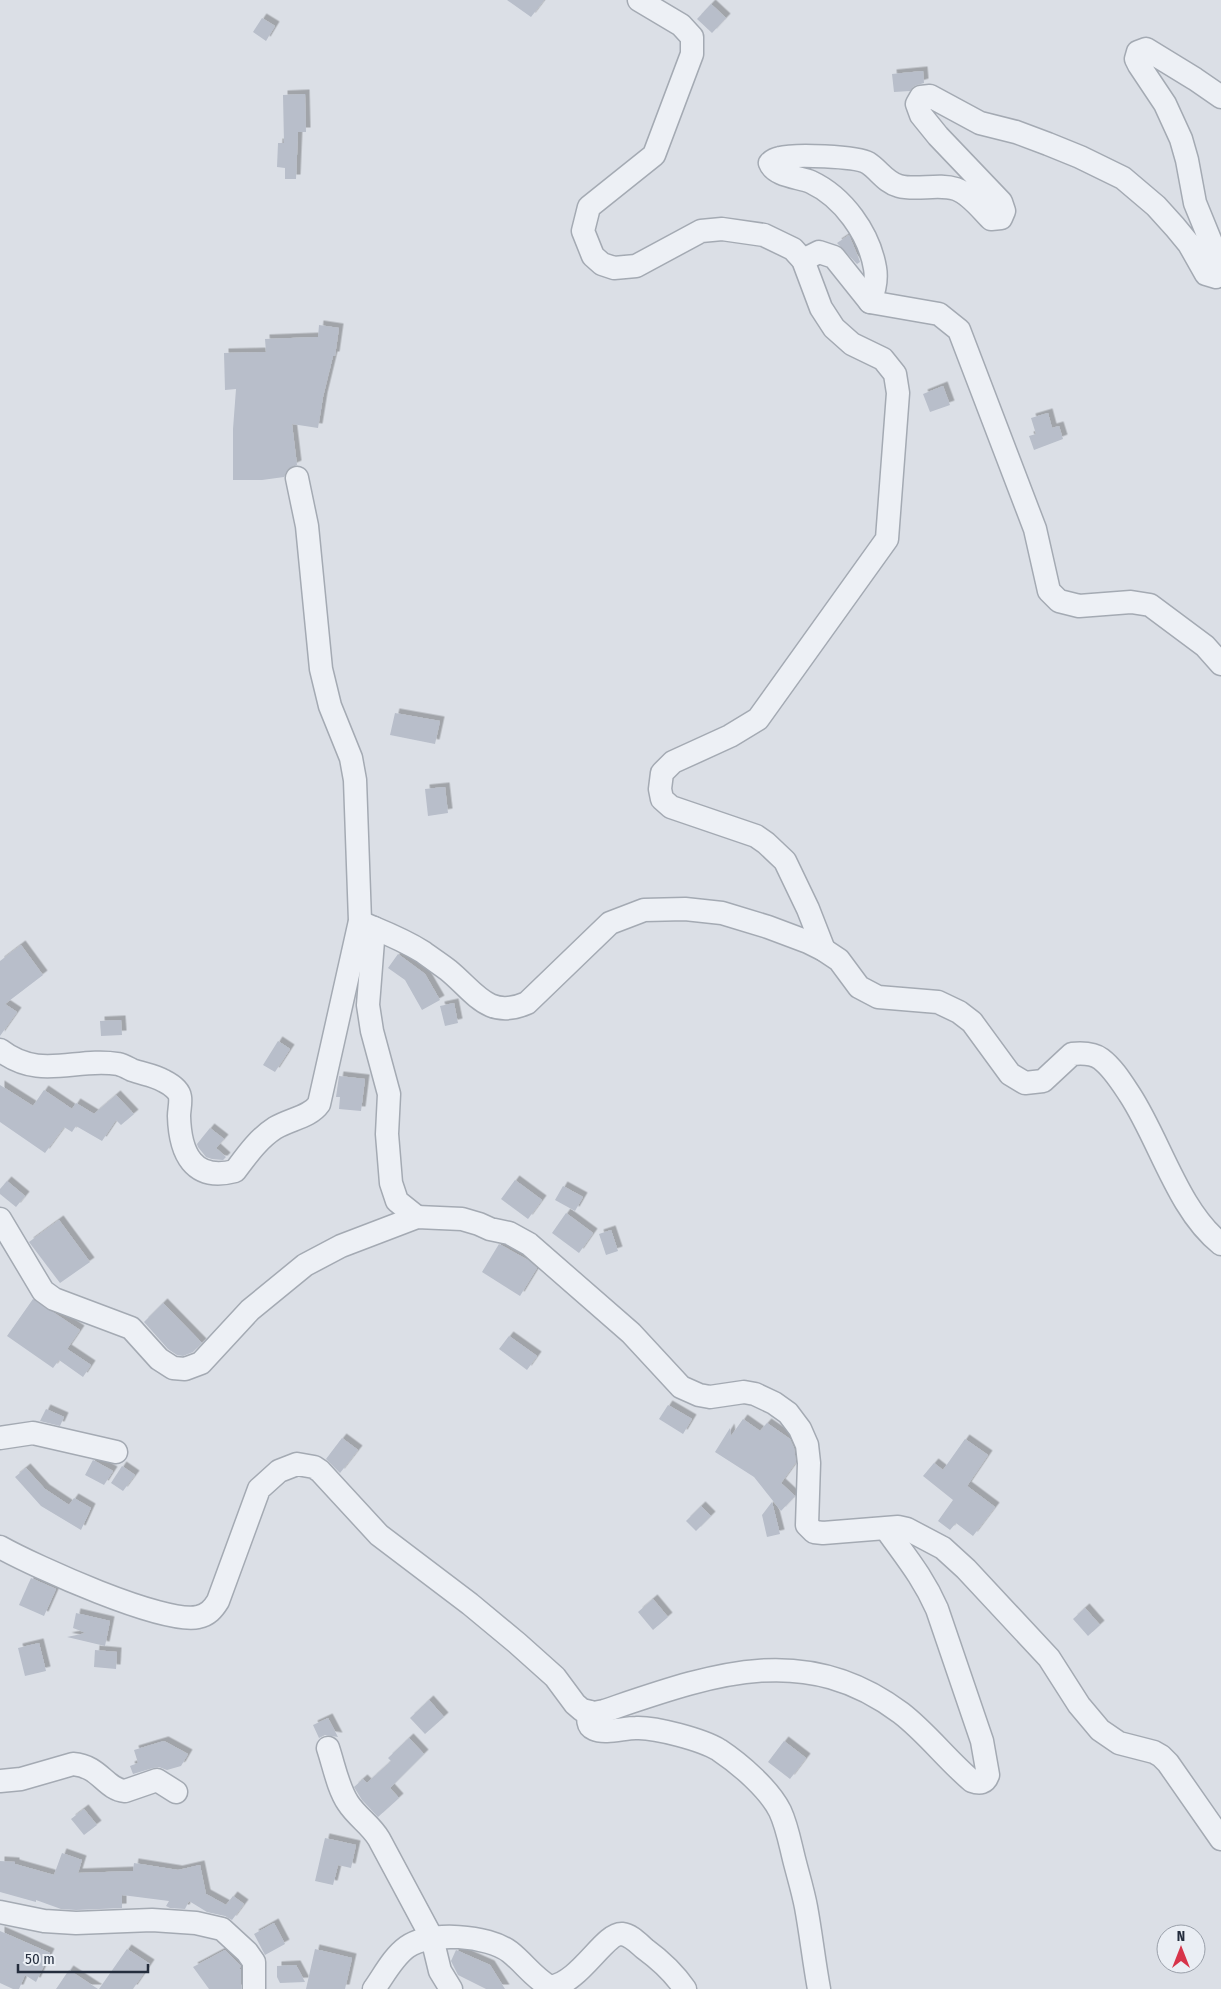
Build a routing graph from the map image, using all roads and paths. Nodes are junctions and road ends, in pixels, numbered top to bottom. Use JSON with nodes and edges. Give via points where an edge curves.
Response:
{"nodes":[{"id":1,"x":639,"y":0,"type":"edge"},
{"id":2,"x":1221,"y":97,"type":"edge"},
{"id":3,"x":803,"y":260,"type":"junction"},
{"id":4,"x":1219,"y":282,"type":"edge"},
{"id":5,"x":870,"y":302,"type":"junction"},
{"id":6,"x":297,"y":478,"type":"dead end"},
{"id":7,"x":1221,"y":664,"type":"edge"},
{"id":8,"x":367,"y":925,"type":"junction"},
{"id":9,"x":824,"y":950,"type":"junction"},
{"id":10,"x":0,"y":1050,"type":"edge"},
{"id":11,"x":417,"y":1217,"type":"junction"},
{"id":12,"x":0,"y":1219,"type":"edge"},
{"id":13,"x":1221,"y":1244,"type":"edge"},
{"id":14,"x":0,"y":1438,"type":"edge"},
{"id":15,"x":116,"y":1452,"type":"dead end"},
{"id":16,"x":886,"y":1529,"type":"junction"},
{"id":17,"x":0,"y":1547,"type":"edge"},
{"id":18,"x":589,"y":1712,"type":"junction"},
{"id":19,"x":328,"y":1748,"type":"dead end"},
{"id":20,"x":0,"y":1781,"type":"edge"},
{"id":21,"x":176,"y":1792,"type":"dead end"},
{"id":22,"x":1221,"y":1839,"type":"edge"},
{"id":23,"x":0,"y":1912,"type":"edge"},
{"id":24,"x":432,"y":1938,"type":"junction"},
{"id":25,"x":254,"y":1989,"type":"edge"},
{"id":26,"x":374,"y":1989,"type":"edge"},
{"id":27,"x":452,"y":1989,"type":"edge"},
{"id":28,"x":685,"y":1989,"type":"edge"},
{"id":29,"x":819,"y":1989,"type":"edge"}],
"edges":[{"from":1,"to":3,"type":"street","via":[[681,24],[692,37],[692,54],[654,154],[589,207],[583,231],[593,256],[614,268],[636,266],[701,232],[722,229],[764,235],[793,249]]},
{"from":2,"to":4,"type":"street","via":[[1146,49],[1138,52],[1136,59],[1165,104],[1181,139],[1195,203],[1220,264]]},
{"from":3,"to":5,"type":"street","via":[[819,252],[834,257]]},
{"from":3,"to":9,"type":"street","via":[[821,308],[834,328],[852,344],[883,359],[895,374],[898,393],[887,539],[758,718],[730,736],[673,762],[662,773],[660,789],[662,799],[670,807],[756,836],[785,861]]},
{"from":4,"to":5,"type":"street","via":[[1206,274],[1189,244],[1156,206],[1123,178],[1080,156],[1016,132],[980,123],[926,96],[921,97],[917,104],[921,115],[1002,202],[1001,218],[991,218],[956,189],[896,185],[868,163],[857,159],[784,157],[770,164],[774,170],[811,183],[839,200],[861,231],[876,269]]},
{"from":5,"to":7,"type":"street","via":[[939,314],[959,330],[1035,528],[1049,590],[1059,601],[1079,606],[1131,602],[1150,605],[1205,646]]},
{"from":6,"to":8,"type":"street","via":[[306,526],[321,670],[330,706],[351,758],[355,780]]},
{"from":8,"to":9,"type":"street","via":[[422,952],[487,1004],[514,1009],[527,1003],[610,923],[644,910],[685,909],[722,913],[768,927]]},
{"from":8,"to":10,"type":"street","via":[[319,1104],[314,1111],[293,1119],[259,1140],[235,1171],[214,1174],[197,1168],[189,1159],[182,1141],[180,1097],[166,1082],[120,1064],[82,1063],[51,1068],[22,1063]]},
{"from":8,"to":11,"type":"street","via":[[368,1005],[389,1094],[386,1134],[391,1183],[397,1201]]},
{"from":9,"to":13,"type":"street","via":[[839,960],[867,993],[878,997],[938,1002],[959,1012],[972,1022],[1010,1074],[1025,1083],[1043,1081],[1072,1054],[1086,1053],[1102,1060],[1123,1084],[1142,1114],[1189,1207]]},
{"from":11,"to":12,"type":"street","via":[[341,1246],[305,1265],[250,1310],[201,1363],[185,1369],[173,1368],[159,1359],[131,1328],[54,1299],[43,1291]]},
{"from":11,"to":16,"type":"street","via":[[462,1219],[529,1244],[631,1333],[673,1379],[690,1392],[710,1397],[744,1392],[774,1402],[788,1413],[807,1445],[807,1525],[814,1532],[823,1533]]},
{"from":14,"to":15,"type":"street","via":[[33,1433]]},
{"from":16,"to":18,"type":"street","via":[[916,1568],[937,1609],[982,1741],[988,1775],[983,1782],[972,1781],[902,1714],[873,1695],[844,1681],[815,1673],[785,1669],[746,1671],[709,1678],[604,1711]]},
{"from":16,"to":22,"type":"street","via":[[898,1527],[917,1533],[943,1548],[966,1569],[1049,1658],[1079,1705],[1100,1730],[1119,1743],[1154,1752],[1168,1763]]},
{"from":17,"to":18,"type":"street","via":[[137,1607],[198,1618],[208,1614],[218,1600],[259,1489],[288,1467],[297,1464],[314,1466],[379,1534],[470,1604],[555,1677],[575,1704]]},
{"from":18,"to":29,"type":"street","via":[[590,1726],[595,1729],[638,1727],[666,1732],[717,1749],[744,1768],[762,1787],[780,1811],[789,1837],[806,1906]]},
{"from":19,"to":24,"type":"street","via":[[348,1804],[374,1830]]},
{"from":20,"to":21,"type":"street","via":[[22,1779],[77,1764],[96,1772],[120,1790],[157,1780]]},
{"from":23,"to":25,"type":"street","via":[[44,1921],[152,1920],[196,1923],[222,1929],[254,1962]]},
{"from":24,"to":26,"type":"street","via":[[407,1947]]},
{"from":24,"to":27,"type":"street","via":[[440,1971]]},
{"from":24,"to":28,"type":"street","via":[[477,1939],[500,1946],[550,1987],[565,1983],[610,1939],[621,1934],[629,1936],[662,1962]]}]}
